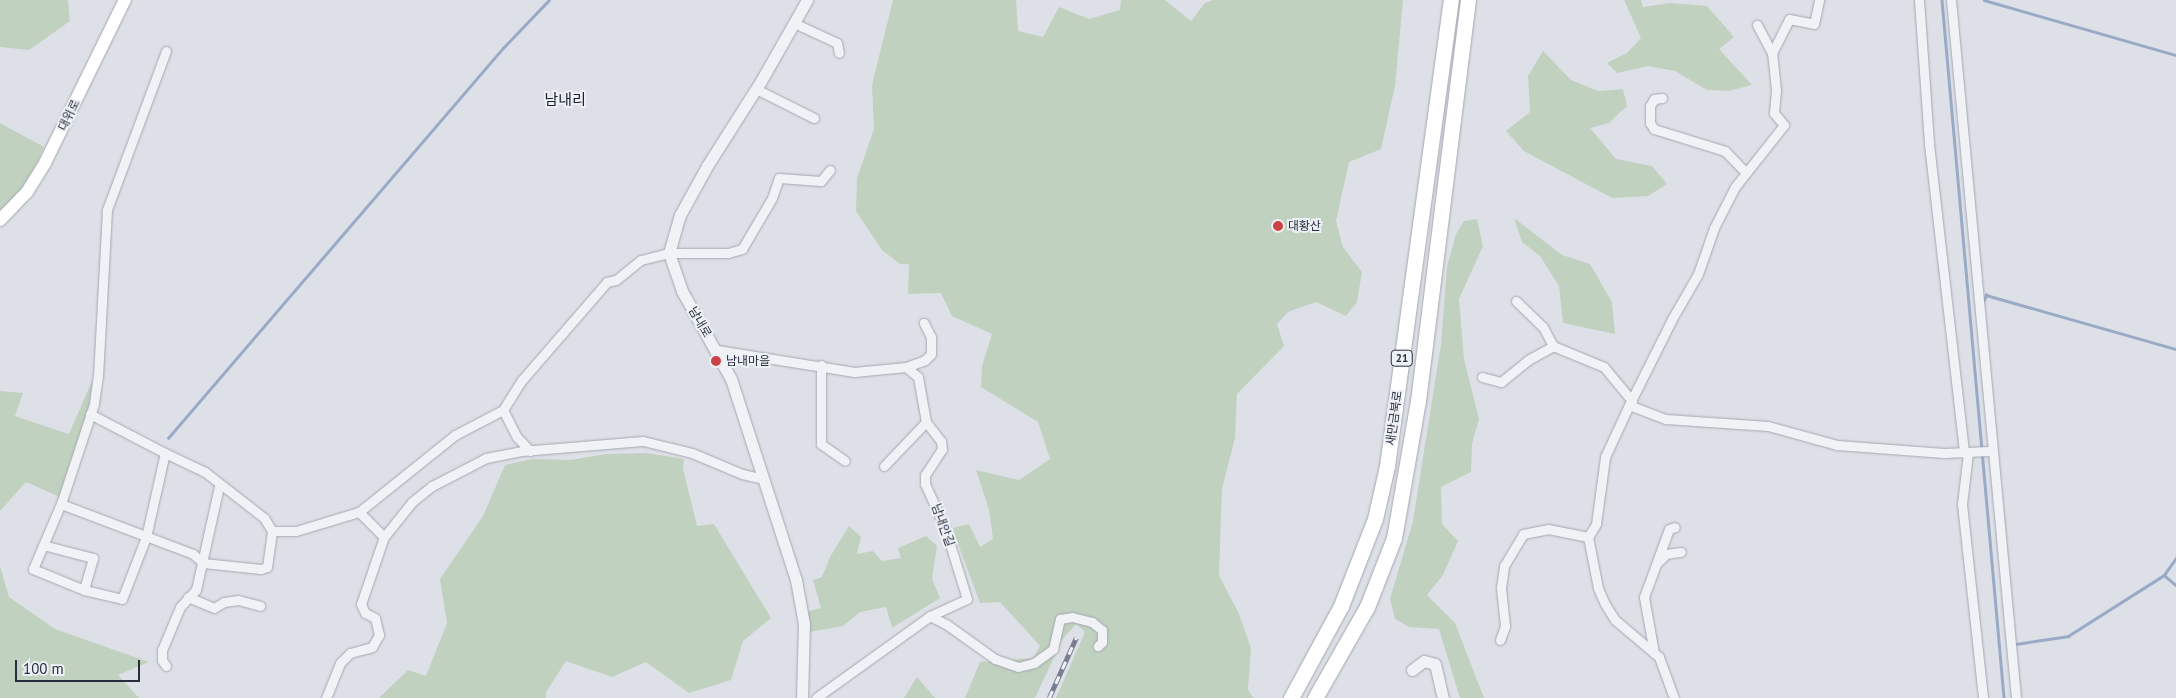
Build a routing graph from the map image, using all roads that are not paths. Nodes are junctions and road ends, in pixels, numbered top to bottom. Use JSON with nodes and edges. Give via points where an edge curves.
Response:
{"nodes":[{"id":1,"x":124,"y":0,"type":"edge"},
{"id":2,"x":807,"y":0,"type":"edge"},
{"id":3,"x":1451,"y":0,"type":"edge"},
{"id":4,"x":1468,"y":0,"type":"edge"},
{"id":5,"x":1819,"y":0,"type":"edge"},
{"id":6,"x":1919,"y":0,"type":"edge"},
{"id":7,"x":1951,"y":0,"type":"edge"},
{"id":8,"x":794,"y":22,"type":"junction"},
{"id":9,"x":1757,"y":25,"type":"dead end"},
{"id":10,"x":166,"y":51,"type":"dead end"},
{"id":11,"x":840,"y":53,"type":"dead end"},
{"id":12,"x":1772,"y":53,"type":"junction"},
{"id":13,"x":756,"y":89,"type":"junction"},
{"id":14,"x":1662,"y":98,"type":"dead end"},
{"id":15,"x":814,"y":118,"type":"dead end"},
{"id":16,"x":830,"y":170,"type":"dead end"},
{"id":17,"x":1745,"y":172,"type":"junction"},
{"id":18,"x":0,"y":220,"type":"edge"},
{"id":19,"x":669,"y":253,"type":"junction"},
{"id":20,"x":1516,"y":301,"type":"dead end"},
{"id":21,"x":924,"y":323,"type":"dead end"},
{"id":22,"x":1553,"y":346,"type":"junction"},
{"id":23,"x":717,"y":350,"type":"junction"},
{"id":24,"x":821,"y":365,"type":"junction"},
{"id":25,"x":906,"y":367,"type":"junction"},
{"id":26,"x":1482,"y":377,"type":"dead end"},
{"id":27,"x":1630,"y":403,"type":"junction"},
{"id":28,"x":503,"y":410,"type":"junction"},
{"id":29,"x":90,"y":414,"type":"junction"},
{"id":30,"x":926,"y":422,"type":"junction"},
{"id":31,"x":530,"y":451,"type":"junction"},
{"id":32,"x":1989,"y":451,"type":"dead end"},
{"id":33,"x":1968,"y":453,"type":"junction"},
{"id":34,"x":165,"y":454,"type":"junction"},
{"id":35,"x":845,"y":461,"type":"dead end"},
{"id":36,"x":884,"y":466,"type":"dead end"},
{"id":37,"x":763,"y":479,"type":"junction"},
{"id":38,"x":219,"y":486,"type":"junction"},
{"id":39,"x":61,"y":504,"type":"junction"},
{"id":40,"x":359,"y":512,"type":"junction"},
{"id":41,"x":1675,"y":528,"type":"dead end"},
{"id":42,"x":272,"y":531,"type":"junction"},
{"id":43,"x":146,"y":537,"type":"junction"},
{"id":44,"x":384,"y":537,"type":"junction"},
{"id":45,"x":1588,"y":538,"type":"junction"},
{"id":46,"x":43,"y":546,"type":"junction"},
{"id":47,"x":1681,"y":552,"type":"dead end"},
{"id":48,"x":203,"y":563,"type":"junction"},
{"id":49,"x":1654,"y":566,"type":"junction"},
{"id":50,"x":84,"y":590,"type":"junction"},
{"id":51,"x":188,"y":597,"type":"junction"},
{"id":52,"x":260,"y":606,"type":"dead end"},
{"id":53,"x":930,"y":616,"type":"junction"},
{"id":54,"x":1500,"y":640,"type":"dead end"},
{"id":55,"x":1098,"y":646,"type":"dead end"},
{"id":56,"x":1654,"y":653,"type":"junction"},
{"id":57,"x":166,"y":666,"type":"dead end"},
{"id":58,"x":1412,"y":670,"type":"dead end"},
{"id":59,"x":326,"y":698,"type":"edge"},
{"id":60,"x":802,"y":698,"type":"edge"},
{"id":61,"x":816,"y":698,"type":"edge"},
{"id":62,"x":1291,"y":698,"type":"edge"},
{"id":63,"x":1315,"y":698,"type":"edge"},
{"id":64,"x":1443,"y":698,"type":"edge"},
{"id":65,"x":1674,"y":698,"type":"edge"},
{"id":66,"x":1983,"y":698,"type":"edge"},
{"id":67,"x":2016,"y":698,"type":"edge"}],
"edges":[{"from":1,"to":18,"type":"main road","name":"대위로","via":[[45,163],[27,192]]},
{"from":2,"to":8,"type":"street"},
{"from":3,"to":62,"type":"highway","name":"새만금북로","number":"21","via":[[1387,466],[1375,520],[1341,606]]},
{"from":4,"to":63,"type":"highway","name":"새만금북로","number":"21","via":[[1418,401],[1394,538],[1367,607]]},
{"from":5,"to":12,"type":"street","via":[[1814,24],[1789,19]]},
{"from":6,"to":33,"type":"street","via":[[1929,144]]},
{"from":7,"to":67,"type":"street"},
{"from":8,"to":11,"type":"street","via":[[837,43]]},
{"from":8,"to":13,"type":"street"},
{"from":9,"to":12,"type":"street"},
{"from":10,"to":29,"type":"street","via":[[108,210],[98,375]]},
{"from":12,"to":17,"type":"street","via":[[1776,90],[1774,113],[1784,125]]},
{"from":13,"to":15,"type":"street"},
{"from":13,"to":19,"type":"street","via":[[718,146],[685,206]]},
{"from":14,"to":17,"type":"street","via":[[1654,99],[1650,106],[1650,123],[1654,129],[1725,151]]},
{"from":16,"to":19,"type":"street","via":[[821,181],[779,178],[772,198],[742,249],[728,253]]},
{"from":17,"to":27,"type":"street","via":[[1714,228],[1698,274]]},
{"from":19,"to":23,"type":"street","name":"남내로","via":[[682,291]]},
{"from":19,"to":28,"type":"street","via":[[641,260],[616,280],[607,282],[522,380]]},
{"from":20,"to":22,"type":"street","via":[[1537,320]]},
{"from":21,"to":25,"type":"street","via":[[931,337],[931,354],[925,360]]},
{"from":22,"to":26,"type":"street","via":[[1528,360],[1501,382]]},
{"from":22,"to":27,"type":"street","via":[[1604,367]]},
{"from":23,"to":24,"type":"street","via":[[766,360]]},
{"from":23,"to":37,"type":"street","name":"남내로","via":[[732,379]]},
{"from":24,"to":25,"type":"street","via":[[854,372]]},
{"from":24,"to":35,"type":"street","via":[[821,444]]},
{"from":25,"to":30,"type":"street","name":"남내안길","via":[[918,377]]},
{"from":27,"to":33,"type":"street","via":[[1666,419],[1768,426],[1837,445]]},
{"from":27,"to":45,"type":"street","via":[[1606,457],[1596,524]]},
{"from":28,"to":31,"type":"street","via":[[517,437]]},
{"from":28,"to":40,"type":"street","via":[[455,435]]},
{"from":29,"to":34,"type":"street"},
{"from":29,"to":39,"type":"street"},
{"from":30,"to":36,"type":"street"},
{"from":30,"to":53,"type":"street","name":"남내안길","via":[[941,441],[942,449],[925,475],[925,484],[945,528],[966,599]]},
{"from":31,"to":37,"type":"street","via":[[643,441]]},
{"from":31,"to":44,"type":"street","via":[[486,458],[432,486],[412,502]]},
{"from":32,"to":33,"type":"street"},
{"from":33,"to":66,"type":"street","via":[[1962,504]]},
{"from":34,"to":38,"type":"street","via":[[204,472]]},
{"from":34,"to":43,"type":"street"},
{"from":37,"to":60,"type":"street","name":"남내로","via":[[796,580],[804,624]]},
{"from":38,"to":42,"type":"street","via":[[264,518]]},
{"from":38,"to":48,"type":"street"},
{"from":39,"to":43,"type":"street"},
{"from":39,"to":46,"type":"street"},
{"from":40,"to":42,"type":"street","via":[[296,531]]},
{"from":40,"to":44,"type":"street"},
{"from":41,"to":49,"type":"street","via":[[1669,529]]},
{"from":42,"to":48,"type":"street","via":[[267,567]]},
{"from":43,"to":48,"type":"street","via":[[193,554]]},
{"from":43,"to":50,"type":"street","via":[[122,599]]},
{"from":44,"to":59,"type":"street","via":[[361,604],[365,613],[375,618],[379,635],[372,648],[350,653],[340,663]]},
{"from":45,"to":54,"type":"street","via":[[1548,530],[1523,534],[1504,566],[1501,588],[1505,626]]},
{"from":45,"to":56,"type":"street","via":[[1598,588],[1605,604],[1615,620]]},
{"from":46,"to":50,"type":"street","via":[[33,569]]},
{"from":46,"to":50,"type":"street","via":[[93,558]]},
{"from":47,"to":49,"type":"street","via":[[1666,554]]},
{"from":48,"to":51,"type":"street","via":[[196,590]]},
{"from":49,"to":56,"type":"street","via":[[1644,597]]},
{"from":51,"to":52,"type":"street","via":[[214,608],[224,602],[238,600]]},
{"from":51,"to":57,"type":"street","via":[[162,650]]},
{"from":53,"to":55,"type":"street","via":[[995,659],[1018,667],[1034,663],[1053,649],[1060,619],[1072,617],[1092,622],[1102,630],[1102,642]]},
{"from":53,"to":61,"type":"street","name":"남내안길"},
{"from":56,"to":65,"type":"street","via":[[1659,657]]},
{"from":58,"to":64,"type":"street","via":[[1424,661],[1434,664]]}]}
